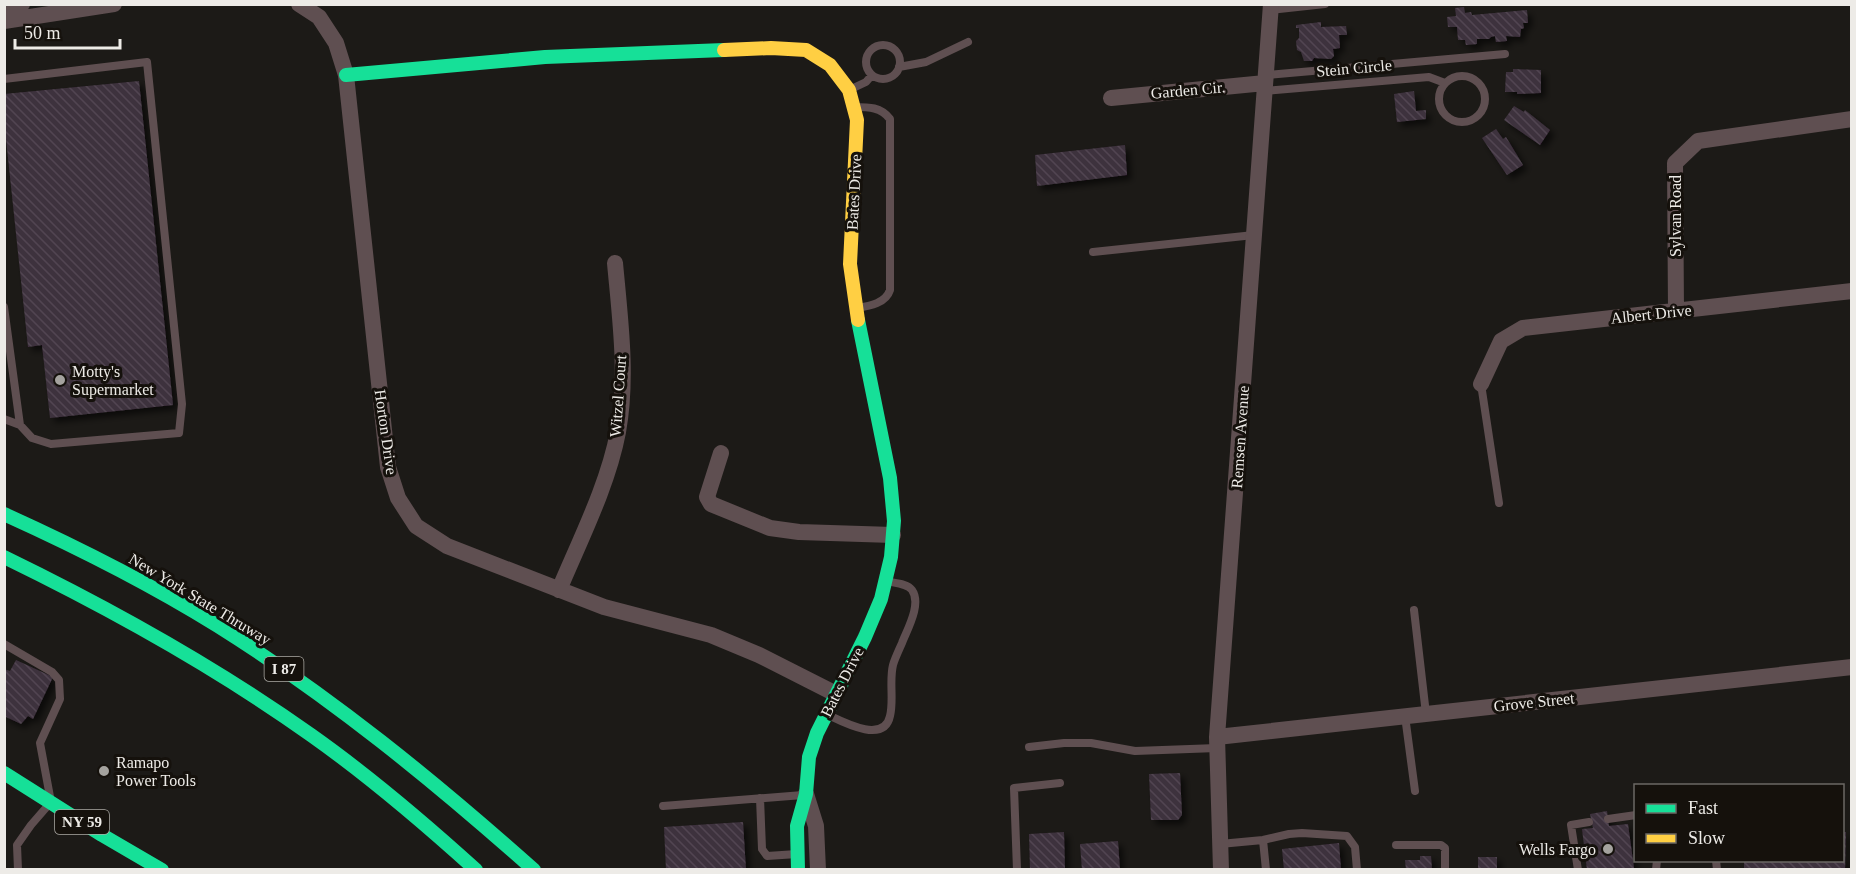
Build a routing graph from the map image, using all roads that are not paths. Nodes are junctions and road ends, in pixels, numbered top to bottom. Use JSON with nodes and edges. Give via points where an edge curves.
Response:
{"nodes":[{"id":1,"x":22,"y":4,"type":"edge"},
{"id":2,"x":114,"y":4,"type":"edge"},
{"id":3,"x":299,"y":4,"type":"edge"},
{"id":4,"x":1325,"y":4,"type":"edge"},
{"id":5,"x":4,"y":6,"type":"edge"},
{"id":6,"x":1293,"y":6,"type":"edge"},
{"id":7,"x":1270,"y":7,"type":"edge"},
{"id":8,"x":4,"y":21,"type":"edge"},
{"id":9,"x":968,"y":42,"type":"dead end"},
{"id":10,"x":1505,"y":54,"type":"dead end"},
{"id":11,"x":899,"y":67,"type":"junction"},
{"id":12,"x":346,"y":75,"type":"junction"},
{"id":13,"x":872,"y":75,"type":"junction"},
{"id":14,"x":4,"y":79,"type":"edge"},
{"id":15,"x":1265,"y":83,"type":"junction"},
{"id":16,"x":1445,"y":83,"type":"junction"},
{"id":17,"x":849,"y":90,"type":"junction"},
{"id":18,"x":1111,"y":98,"type":"dead end"},
{"id":19,"x":854,"y":107,"type":"junction"},
{"id":20,"x":1851,"y":119,"type":"edge"},
{"id":21,"x":1254,"y":234,"type":"junction"},
{"id":22,"x":1093,"y":252,"type":"dead end"},
{"id":23,"x":615,"y":263,"type":"dead end"},
{"id":24,"x":1851,"y":291,"type":"edge"},
{"id":25,"x":4,"y":307,"type":"edge"},
{"id":26,"x":855,"y":308,"type":"junction"},
{"id":27,"x":1676,"y":311,"type":"junction"},
{"id":28,"x":1481,"y":384,"type":"joint"},
{"id":29,"x":4,"y":419,"type":"edge"},
{"id":30,"x":20,"y":425,"type":"junction"},
{"id":31,"x":721,"y":453,"type":"dead end"},
{"id":32,"x":1499,"y":503,"type":"dead end"},
{"id":33,"x":4,"y":514,"type":"edge"},
{"id":34,"x":893,"y":536,"type":"junction"},
{"id":35,"x":4,"y":557,"type":"edge"},
{"id":36,"x":885,"y":581,"type":"junction"},
{"id":37,"x":559,"y":590,"type":"junction"},
{"id":38,"x":1414,"y":610,"type":"dead end"},
{"id":39,"x":4,"y":644,"type":"edge"},
{"id":40,"x":1851,"y":667,"type":"edge"},
{"id":41,"x":836,"y":694,"type":"junction"},
{"id":42,"x":826,"y":713,"type":"junction"},
{"id":43,"x":1426,"y":714,"type":"junction"},
{"id":44,"x":1405,"y":716,"type":"junction"},
{"id":45,"x":1217,"y":742,"type":"junction"},
{"id":46,"x":1029,"y":747,"type":"dead end"},
{"id":47,"x":4,"y":773,"type":"edge"},
{"id":48,"x":1060,"y":783,"type":"dead end"},
{"id":49,"x":1414,"y":791,"type":"dead end"},
{"id":50,"x":807,"y":794,"type":"junction"},
{"id":51,"x":760,"y":798,"type":"junction"},
{"id":52,"x":51,"y":802,"type":"junction"},
{"id":53,"x":663,"y":806,"type":"dead end"},
{"id":54,"x":1634,"y":815,"type":"edge"},
{"id":55,"x":1608,"y":819,"type":"dead end"},
{"id":56,"x":1589,"y":822,"type":"dead end"},
{"id":57,"x":1263,"y":840,"type":"junction"},
{"id":58,"x":1220,"y":844,"type":"junction"},
{"id":59,"x":1396,"y":845,"type":"dead end"},
{"id":60,"x":798,"y":854,"type":"junction"},
{"id":61,"x":18,"y":870,"type":"edge"},
{"id":62,"x":162,"y":870,"type":"edge"},
{"id":63,"x":476,"y":870,"type":"edge"},
{"id":64,"x":534,"y":870,"type":"edge"},
{"id":65,"x":798,"y":870,"type":"edge"},
{"id":66,"x":818,"y":870,"type":"edge"},
{"id":67,"x":1017,"y":870,"type":"edge"},
{"id":68,"x":1221,"y":870,"type":"edge"},
{"id":69,"x":1266,"y":870,"type":"edge"},
{"id":70,"x":1357,"y":870,"type":"edge"},
{"id":71,"x":1445,"y":870,"type":"edge"},
{"id":72,"x":1578,"y":870,"type":"edge"}],
"edges":[{"from":1,"to":5,"type":"street"},
{"from":2,"to":8,"type":"street"},
{"from":3,"to":12,"type":"street","name":"Horton Drive","via":[[319,17],[336,43]]},
{"from":4,"to":6,"type":"lane"},
{"from":6,"to":7,"type":"lane"},
{"from":7,"to":15,"type":"street","name":"Remsen Avenue"},
{"from":9,"to":11,"type":"lane","via":[[926,62]]},
{"from":10,"to":15,"type":"lane"},
{"from":11,"to":13,"type":"lane","via":[[887,78]]},
{"from":11,"to":13,"type":"lane","via":[[899,56],[892,47],[875,46],[866,60]]},
{"from":12,"to":17,"type":"main road","name":"Bates Drive","via":[[544,57],[771,48],[806,50],[830,65]]},
{"from":12,"to":37,"type":"street","name":"Horton Drive","via":[[388,467],[398,498],[416,526],[447,546]]},
{"from":13,"to":17,"type":"lane"},
{"from":14,"to":30,"type":"lane","via":[[147,62],[182,404],[179,433],[51,444],[32,438]]},
{"from":15,"to":16,"type":"lane","name":"Stein Circle","via":[[1429,77]]},
{"from":15,"to":18,"type":"street","name":"Garden Cir."},
{"from":15,"to":21,"type":"street","name":"Remsen Avenue"},
{"from":16,"to":16,"type":"lane","name":"Stein Circle","via":[[1459,76],[1480,84],[1486,98],[1476,119],[1461,123],[1447,117],[1439,104]]},
{"from":17,"to":19,"type":"main road","name":"Bates Drive"},
{"from":19,"to":26,"type":"main road","name":"Bates Drive","via":[[858,120],[850,264]]},
{"from":19,"to":26,"type":"lane","via":[[870,107],[890,119],[890,290],[888,297]]},
{"from":20,"to":27,"type":"street","name":"Sylvan Road","via":[[1698,141],[1675,164]]},
{"from":21,"to":22,"type":"lane"},
{"from":21,"to":45,"type":"street","name":"Remsen Avenue"},
{"from":23,"to":37,"type":"street","name":"Witzel Court","via":[[622,388],[618,432],[605,478]]},
{"from":24,"to":27,"type":"street","name":"Albert Drive"},
{"from":25,"to":30,"type":"lane"},
{"from":26,"to":34,"type":"main road","name":"Bates Drive","via":[[890,478]]},
{"from":27,"to":28,"type":"street","name":"Albert Drive","via":[[1523,328],[1501,341]]},
{"from":28,"to":32,"type":"lane"},
{"from":29,"to":30,"type":"lane"},
{"from":31,"to":34,"type":"street","via":[[707,497],[711,504],[770,528]]},
{"from":33,"to":64,"type":"main road","name":"New York State Thruway","number":"I 87","via":[[125,573],[288,671],[450,793]]},
{"from":34,"to":36,"type":"main road","name":"Bates Drive"},
{"from":35,"to":63,"type":"main road","number":"I 87","via":[[69,588],[213,669],[369,778]]},
{"from":36,"to":41,"type":"main road","name":"Bates Drive","via":[[865,637]]},
{"from":36,"to":42,"type":"lane","via":[[906,586],[915,601],[893,666],[887,724],[869,730]]},
{"from":37,"to":41,"type":"street","name":"Horton Drive","via":[[604,608],[711,635]]},
{"from":38,"to":43,"type":"lane"},
{"from":39,"to":52,"type":"lane","via":[[59,680],[60,699],[40,742]]},
{"from":40,"to":43,"type":"street","name":"Grove Street"},
{"from":41,"to":42,"type":"main road","name":"Bates Drive"},
{"from":42,"to":50,"type":"main road","name":"Bates Drive","via":[[809,757]]},
{"from":43,"to":44,"type":"street","name":"Grove Street"},
{"from":44,"to":45,"type":"street","name":"Grove Street"},
{"from":44,"to":49,"type":"lane"},
{"from":45,"to":46,"type":"lane","via":[[1135,751],[1091,743]]},
{"from":45,"to":58,"type":"street","name":"Remsen Avenue"},
{"from":47,"to":52,"type":"main road","number":"NY 59"},
{"from":48,"to":67,"type":"lane","via":[[1014,788]]},
{"from":50,"to":51,"type":"lane"},
{"from":50,"to":60,"type":"main road","name":"Bates Drive","via":[[797,826]]},
{"from":50,"to":66,"type":"street","name":"Bates Drive","via":[[816,826]]},
{"from":51,"to":53,"type":"lane"},
{"from":51,"to":60,"type":"lane","via":[[762,849],[766,856]]},
{"from":52,"to":61,"type":"lane","via":[[17,845]]},
{"from":52,"to":62,"type":"main road","number":"NY 59"},
{"from":54,"to":55,"type":"lane"},
{"from":56,"to":72,"type":"lane","via":[[1571,825]]},
{"from":57,"to":58,"type":"lane"},
{"from":57,"to":69,"type":"lane"},
{"from":57,"to":70,"type":"lane","via":[[1302,833],[1347,836],[1355,847]]},
{"from":58,"to":68,"type":"street","name":"Remsen Avenue"},
{"from":59,"to":71,"type":"lane","via":[[1441,845],[1445,848]]},
{"from":60,"to":65,"type":"main road","name":"Bates Drive"}]}
